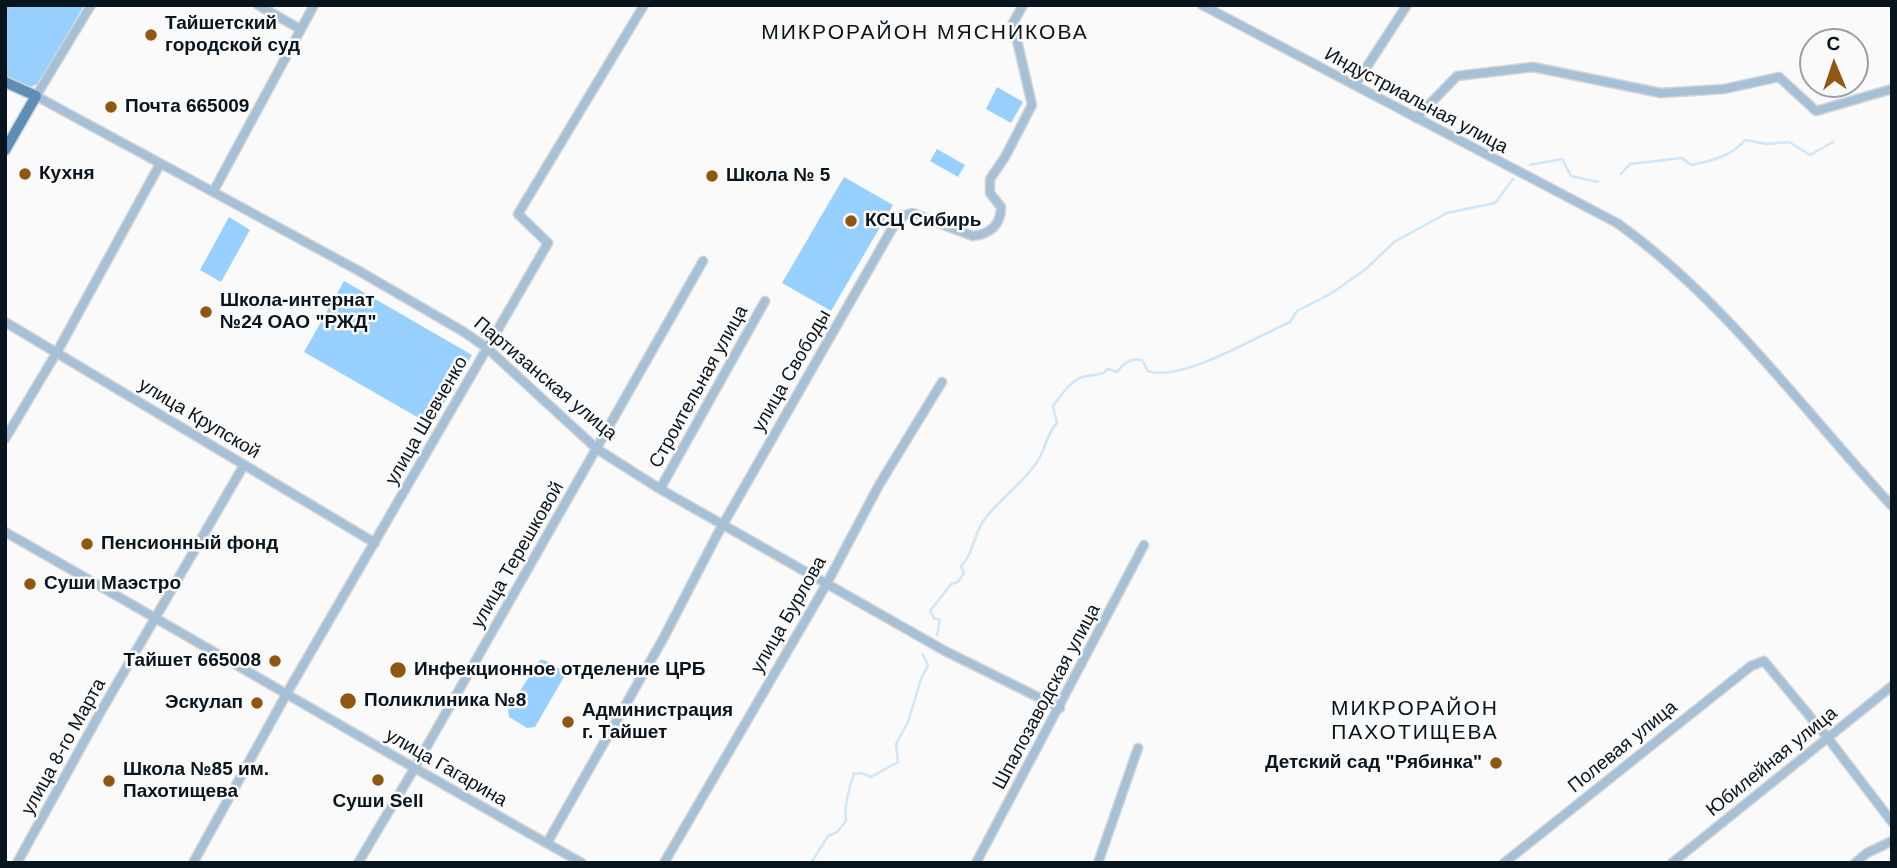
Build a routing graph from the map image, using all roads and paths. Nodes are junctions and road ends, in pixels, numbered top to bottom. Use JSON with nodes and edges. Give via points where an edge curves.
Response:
{"nodes":[{"id":1,"x":91,"y":5,"type":"edge"},
{"id":2,"x":258,"y":5,"type":"edge"},
{"id":3,"x":314,"y":5,"type":"edge"},
{"id":4,"x":644,"y":5,"type":"edge"},
{"id":5,"x":1023,"y":5,"type":"edge"},
{"id":6,"x":1202,"y":5,"type":"edge"},
{"id":7,"x":1407,"y":5,"type":"edge"},
{"id":8,"x":300,"y":29,"type":"junction"},
{"id":9,"x":5,"y":82,"type":"edge"},
{"id":10,"x":1355,"y":85,"type":"junction"},
{"id":11,"x":1892,"y":89,"type":"edge"},
{"id":12,"x":36,"y":96,"type":"junction"},
{"id":13,"x":1416,"y":118,"type":"junction"},
{"id":14,"x":5,"y":150,"type":"edge"},
{"id":15,"x":160,"y":164,"type":"junction"},
{"id":16,"x":213,"y":192,"type":"junction"},
{"id":17,"x":703,"y":261,"type":"dead end"},
{"id":18,"x":765,"y":301,"type":"dead end"},
{"id":19,"x":5,"y":322,"type":"edge"},
{"id":20,"x":486,"y":348,"type":"junction"},
{"id":21,"x":57,"y":352,"type":"junction"},
{"id":22,"x":942,"y":382,"type":"dead end"},
{"id":23,"x":5,"y":439,"type":"edge"},
{"id":24,"x":597,"y":449,"type":"junction"},
{"id":25,"x":244,"y":465,"type":"junction"},
{"id":26,"x":660,"y":489,"type":"junction"},
{"id":27,"x":1892,"y":506,"type":"edge"},
{"id":28,"x":722,"y":526,"type":"junction"},
{"id":29,"x":5,"y":532,"type":"edge"},
{"id":30,"x":375,"y":544,"type":"junction"},
{"id":31,"x":1144,"y":545,"type":"dead end"},
{"id":32,"x":826,"y":585,"type":"junction"},
{"id":33,"x":155,"y":617,"type":"junction"},
{"id":34,"x":1892,"y":686,"type":"edge"},
{"id":35,"x":287,"y":693,"type":"junction"},
{"id":36,"x":1059,"y":708,"type":"junction"},
{"id":37,"x":1827,"y":737,"type":"junction"},
{"id":38,"x":1138,"y":748,"type":"dead end"},
{"id":39,"x":414,"y":769,"type":"junction"},
{"id":40,"x":1892,"y":822,"type":"edge"},
{"id":41,"x":1892,"y":841,"type":"edge"},
{"id":42,"x":547,"y":843,"type":"junction"},
{"id":43,"x":17,"y":863,"type":"edge"},
{"id":44,"x":193,"y":863,"type":"edge"},
{"id":45,"x":358,"y":863,"type":"edge"},
{"id":46,"x":582,"y":863,"type":"edge"},
{"id":47,"x":664,"y":863,"type":"edge"},
{"id":48,"x":976,"y":863,"type":"edge"},
{"id":49,"x":1098,"y":863,"type":"edge"},
{"id":50,"x":1504,"y":863,"type":"edge"},
{"id":51,"x":1672,"y":863,"type":"edge"},
{"id":52,"x":1855,"y":863,"type":"edge"}],
"edges":[{"from":1,"to":12,"type":"street"},
{"from":2,"to":8,"type":"street"},
{"from":3,"to":8,"type":"street"},
{"from":4,"to":20,"type":"street","name":"улица Шевченко","via":[[518,214],[548,243]]},
{"from":5,"to":28,"type":"street","name":"улица Свободы","via":[[1013,23],[1032,105],[990,179],[990,193],[1001,207],[994,229],[973,236],[912,213],[903,216]]},
{"from":6,"to":10,"type":"street","name":"Индустриальная улица"},
{"from":7,"to":10,"type":"street"},
{"from":8,"to":16,"type":"street"},
{"from":9,"to":12,"type":"main road","name":"Партизанская улица"},
{"from":10,"to":13,"type":"street","name":"Индустриальная улица"},
{"from":11,"to":13,"type":"street","via":[[1816,111],[1779,77],[1724,89],[1661,93],[1533,67],[1457,76]]},
{"from":12,"to":14,"type":"main road"},
{"from":12,"to":15,"type":"street","name":"Партизанская улица"},
{"from":13,"to":27,"type":"street","name":"Индустриальная улица","via":[[1617,223],[1649,246],[1734,328]]},
{"from":15,"to":16,"type":"street","name":"Партизанская улица"},
{"from":15,"to":21,"type":"street"},
{"from":16,"to":20,"type":"street","name":"Партизанская улица","via":[[359,271]]},
{"from":17,"to":24,"type":"street","name":"улица Терешковой"},
{"from":18,"to":26,"type":"street","name":"Строительная улица"},
{"from":19,"to":21,"type":"street","name":"улица Крупской"},
{"from":20,"to":24,"type":"street","name":"Партизанская улица"},
{"from":20,"to":30,"type":"street","name":"улица Шевченко"},
{"from":21,"to":23,"type":"street"},
{"from":21,"to":25,"type":"street","name":"улица Крупской"},
{"from":22,"to":32,"type":"street","name":"улица Бурлова","via":[[879,485]]},
{"from":24,"to":26,"type":"street","name":"Партизанская улица"},
{"from":24,"to":39,"type":"street","name":"улица Терешковой"},
{"from":25,"to":30,"type":"street","name":"улица Крупской"},
{"from":25,"to":33,"type":"street","name":"улица 8-го Марта"},
{"from":26,"to":28,"type":"street","name":"Партизанская улица"},
{"from":28,"to":32,"type":"street","name":"Партизанская улица"},
{"from":28,"to":42,"type":"street","name":"улица Свободы"},
{"from":29,"to":33,"type":"street","name":"улица Гагарина"},
{"from":30,"to":35,"type":"street","name":"улица Шевченко"},
{"from":31,"to":36,"type":"street","name":"Шпалозаводская улица"},
{"from":32,"to":36,"type":"street","name":"Партизанская улица"},
{"from":32,"to":47,"type":"street","name":"улица Бурлова"},
{"from":33,"to":35,"type":"street","name":"улица Гагарина"},
{"from":33,"to":43,"type":"street","name":"улица 8-го Марта"},
{"from":34,"to":37,"type":"street","name":"Юбилейная улица"},
{"from":35,"to":39,"type":"street","name":"улица Гагарина"},
{"from":35,"to":44,"type":"street","name":"улица Шевченко"},
{"from":36,"to":48,"type":"street","name":"Шпалозаводская улица"},
{"from":37,"to":40,"type":"street"},
{"from":37,"to":50,"type":"street","name":"Полевая улица","via":[[1764,661],[1751,666]]},
{"from":37,"to":51,"type":"street","name":"Юбилейная улица"},
{"from":38,"to":49,"type":"street"},
{"from":39,"to":42,"type":"street","name":"улица Гагарина"},
{"from":39,"to":45,"type":"street","name":"улица Терешковой"},
{"from":41,"to":52,"type":"street"},
{"from":42,"to":46,"type":"street","name":"улица Гагарина"}]}
